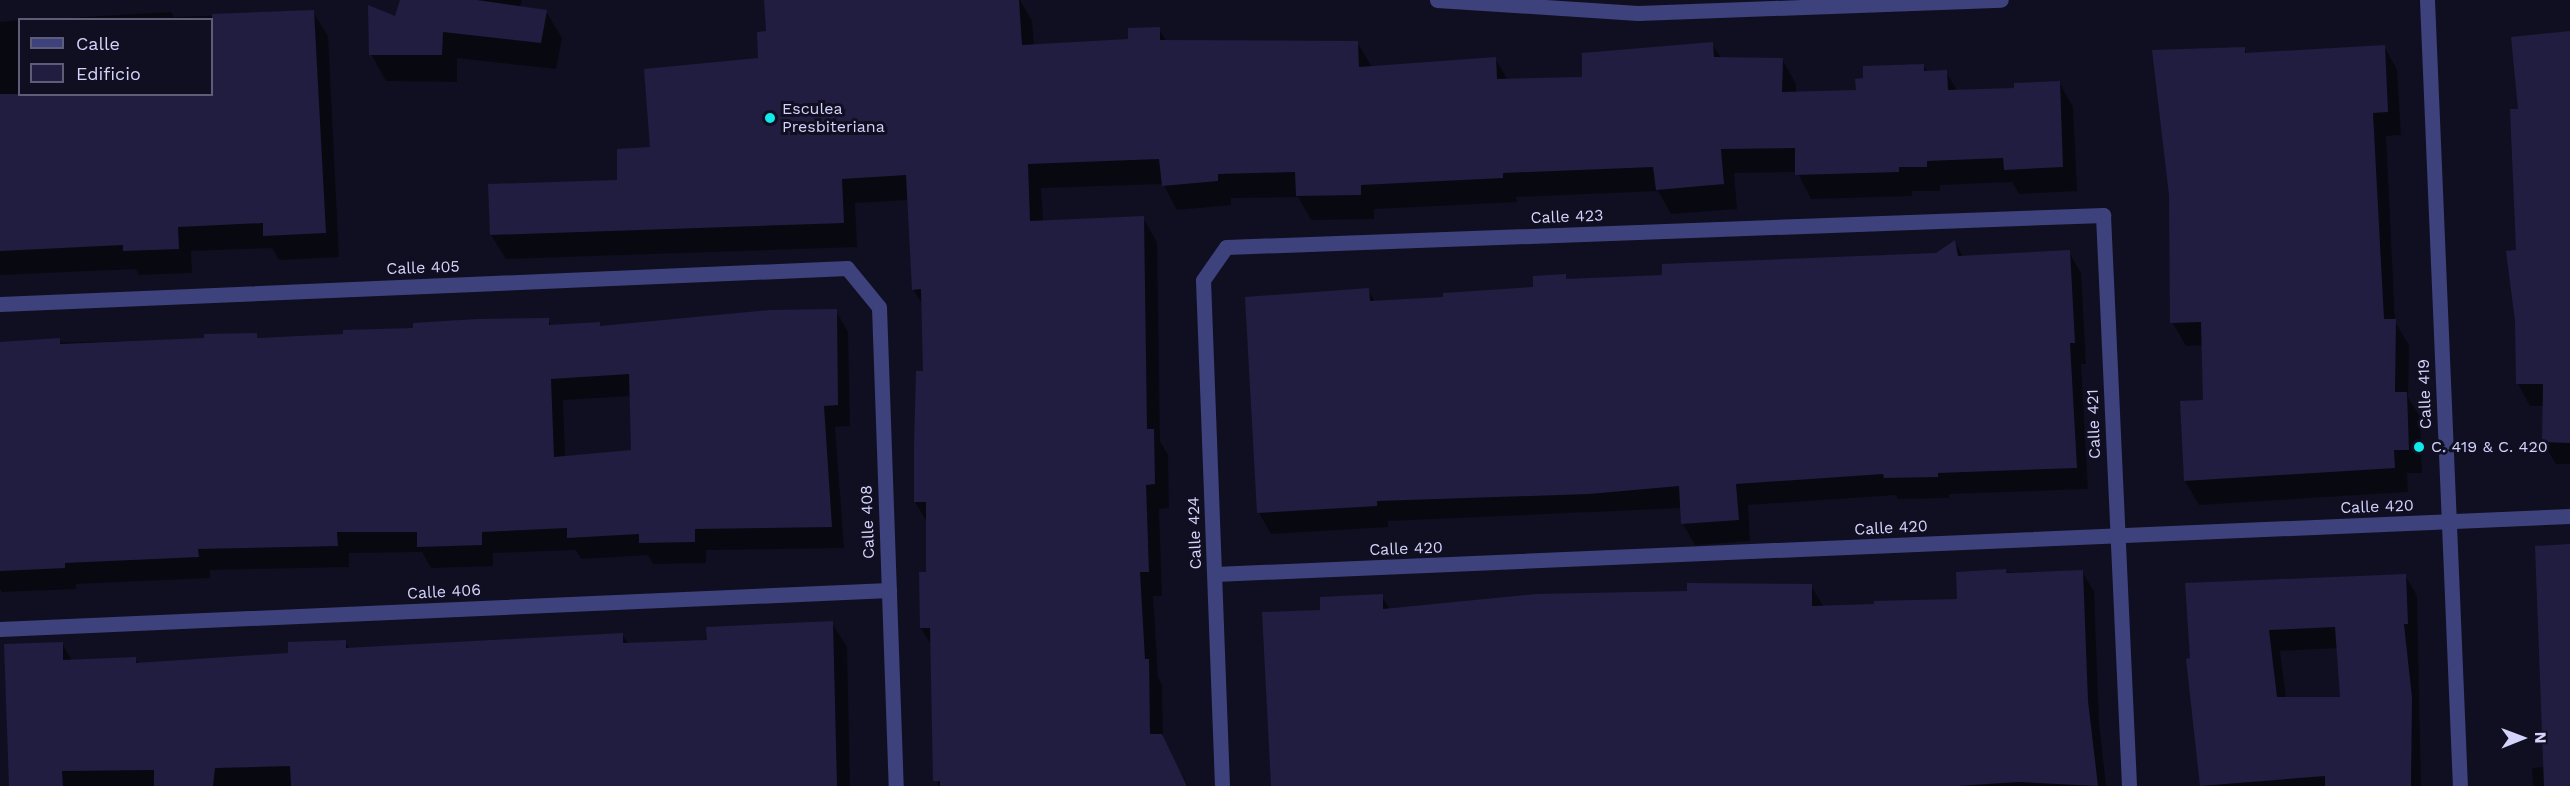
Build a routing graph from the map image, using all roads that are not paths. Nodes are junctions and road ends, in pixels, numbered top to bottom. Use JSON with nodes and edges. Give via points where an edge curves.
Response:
{"nodes":[{"id":1,"x":1437,"y":0,"type":"edge"},
{"id":2,"x":2001,"y":0,"type":"edge"},
{"id":3,"x":2427,"y":0,"type":"edge"},
{"id":4,"x":1949,"y":222,"type":"joint"},
{"id":5,"x":847,"y":268,"type":"joint"},
{"id":6,"x":1203,"y":280,"type":"joint"},
{"id":7,"x":0,"y":304,"type":"edge"},
{"id":8,"x":2570,"y":516,"type":"edge"},
{"id":9,"x":2449,"y":522,"type":"junction"},
{"id":10,"x":2117,"y":536,"type":"junction"},
{"id":11,"x":1215,"y":574,"type":"junction"},
{"id":12,"x":889,"y":590,"type":"junction"},
{"id":13,"x":0,"y":629,"type":"edge"},
{"id":14,"x":896,"y":786,"type":"edge"},
{"id":15,"x":1222,"y":786,"type":"edge"},
{"id":16,"x":2129,"y":786,"type":"edge"},
{"id":17,"x":2460,"y":786,"type":"edge"}],
"edges":[{"from":1,"to":2,"type":"street","via":[[1638,14]]},
{"from":3,"to":9,"type":"street","name":"Calle 419"},
{"from":4,"to":6,"type":"street","name":"Calle 423","via":[[1226,248]]},
{"from":4,"to":10,"type":"street","name":"Calle 421","via":[[2103,215]]},
{"from":5,"to":7,"type":"street","name":"Calle 405"},
{"from":5,"to":12,"type":"street","name":"Calle 408","via":[[879,308]]},
{"from":6,"to":11,"type":"street","name":"Calle 424"},
{"from":8,"to":9,"type":"street","name":"Calle 420"},
{"from":9,"to":10,"type":"street","name":"Calle 420"},
{"from":9,"to":17,"type":"street","name":"Calle 419"},
{"from":10,"to":11,"type":"street","name":"Calle 420"},
{"from":10,"to":16,"type":"street","name":"Calle 421"},
{"from":11,"to":15,"type":"street","name":"Calle 424"},
{"from":12,"to":13,"type":"street","name":"Calle 406"},
{"from":12,"to":14,"type":"street","name":"Calle 408"}]}
